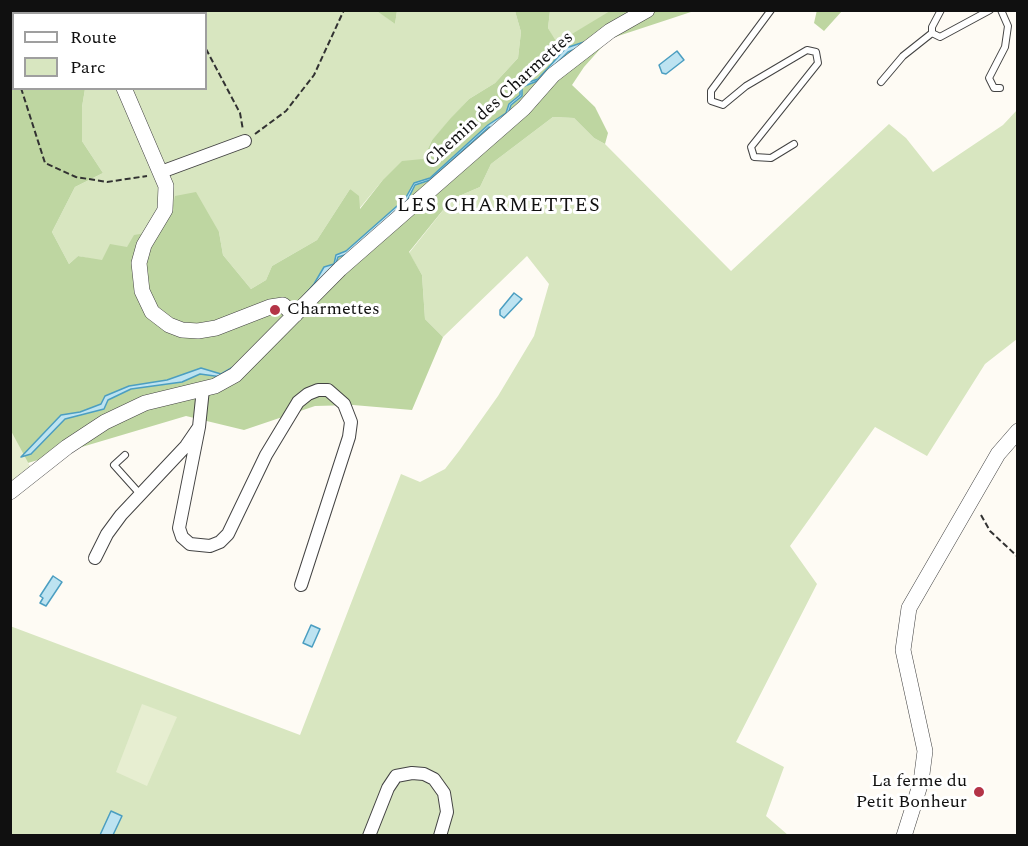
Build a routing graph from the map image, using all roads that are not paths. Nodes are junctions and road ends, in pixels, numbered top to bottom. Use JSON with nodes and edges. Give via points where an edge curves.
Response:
{"nodes":[{"id":1,"x":647,"y":10,"type":"edge"},
{"id":2,"x":771,"y":10,"type":"edge"},
{"id":3,"x":941,"y":10,"type":"edge"},
{"id":4,"x":990,"y":10,"type":"edge"},
{"id":5,"x":1001,"y":10,"type":"edge"},
{"id":6,"x":932,"y":33,"type":"junction"},
{"id":7,"x":881,"y":82,"type":"dead end"},
{"id":8,"x":1000,"y":88,"type":"dead end"},
{"id":9,"x":125,"y":90,"type":"edge"},
{"id":10,"x":245,"y":141,"type":"road end"},
{"id":11,"x":794,"y":144,"type":"dead end"},
{"id":12,"x":161,"y":172,"type":"junction"},
{"id":13,"x":293,"y":312,"type":"junction"},
{"id":14,"x":203,"y":389,"type":"junction"},
{"id":15,"x":199,"y":427,"type":"junction"},
{"id":16,"x":1017,"y":432,"type":"edge"},
{"id":17,"x":125,"y":455,"type":"dead end"},
{"id":18,"x":13,"y":487,"type":"edge"},
{"id":19,"x":140,"y":495,"type":"junction"},
{"id":20,"x":95,"y":558,"type":"dead end"},
{"id":21,"x":301,"y":585,"type":"dead end"},
{"id":22,"x":369,"y":836,"type":"edge"},
{"id":23,"x":440,"y":836,"type":"edge"},
{"id":24,"x":904,"y":836,"type":"edge"}],
"edges":[{"from":1,"to":13,"type":"street","name":"Chemin des Charmettes","via":[[610,31],[553,75],[524,108]]},
{"from":2,"to":11,"type":"lane","via":[[711,91],[711,101],[723,105],[746,86],[807,50],[816,52],[818,63],[752,147],[754,157],[771,158]]},
{"from":3,"to":6,"type":"lane"},
{"from":4,"to":6,"type":"lane","via":[[947,35]]},
{"from":5,"to":8,"type":"lane","via":[[1008,26],[1005,47],[989,78],[994,88]]},
{"from":6,"to":7,"type":"lane","via":[[903,56]]},
{"from":9,"to":12,"type":"street"},
{"from":10,"to":12,"type":"street"},
{"from":12,"to":13,"type":"street","via":[[166,186],[165,210],[144,245],[139,263],[142,291],[152,312],[169,325],[198,331],[270,307],[284,305]]},
{"from":13,"to":14,"type":"street","name":"Chemin des Charmettes","via":[[235,375]]},
{"from":14,"to":15,"type":"street"},
{"from":14,"to":18,"type":"street","name":"Chemin des Charmettes","via":[[152,401],[105,422]]},
{"from":15,"to":19,"type":"street"},
{"from":15,"to":21,"type":"street","via":[[179,528],[190,544],[210,546],[228,534],[266,455],[298,402],[308,394],[328,390],[344,405],[351,422],[349,437]]},
{"from":16,"to":24,"type":"street","via":[[998,454],[909,608],[903,650],[925,751],[921,782]]},
{"from":17,"to":19,"type":"lane","via":[[114,465]]},
{"from":19,"to":20,"type":"street","via":[[106,534]]},
{"from":22,"to":23,"type":"street","via":[[396,776],[412,773],[435,779],[444,793],[447,812]]}]}
